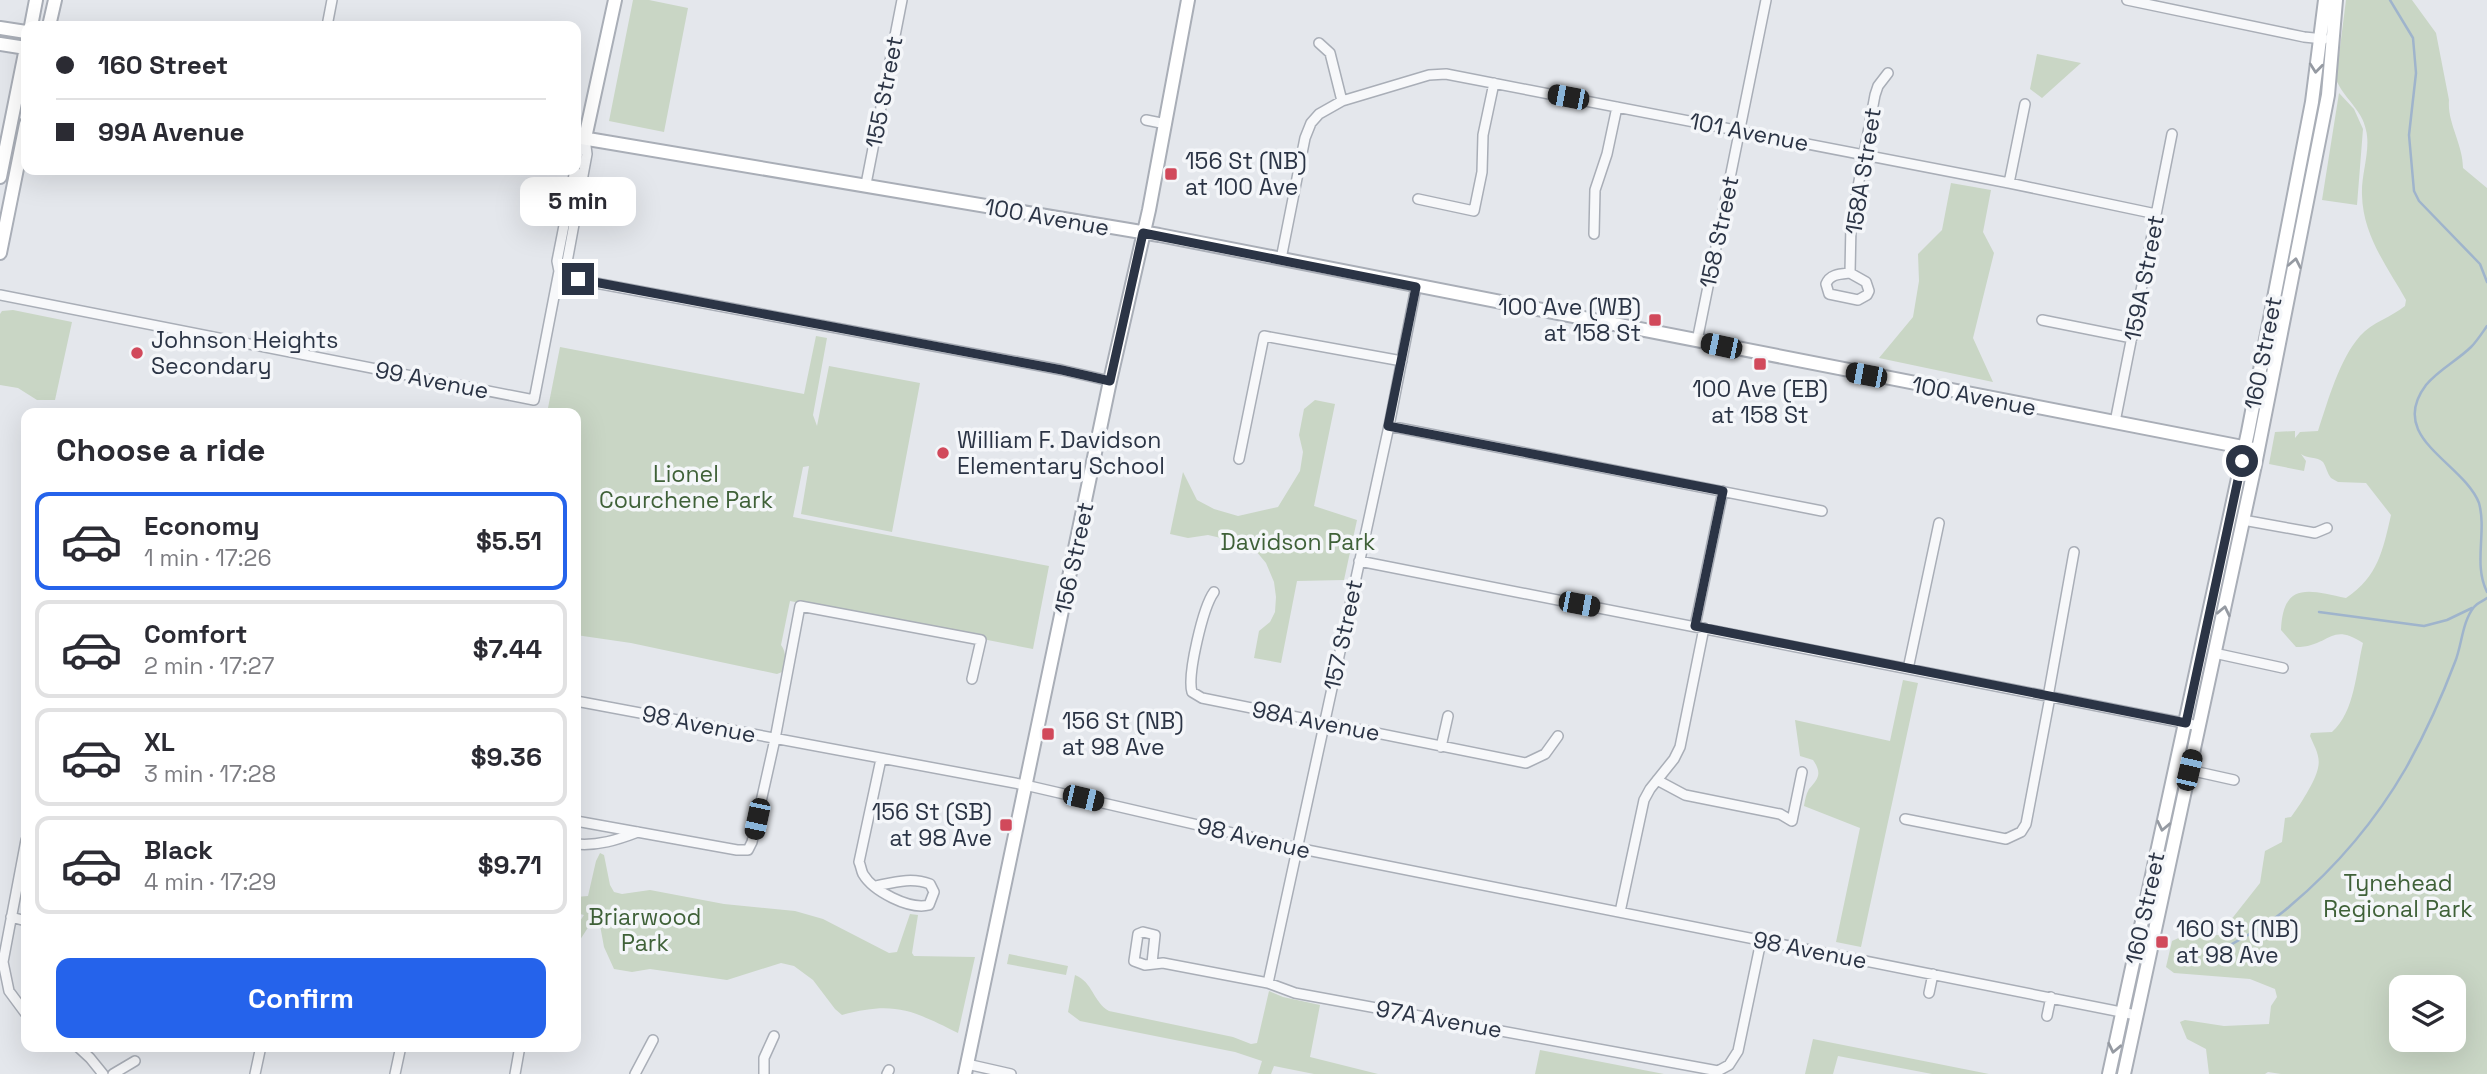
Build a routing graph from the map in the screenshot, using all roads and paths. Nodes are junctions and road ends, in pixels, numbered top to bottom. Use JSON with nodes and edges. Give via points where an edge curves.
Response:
{"nodes":[{"id":1,"x":36,"y":0,"type":"edge"},
{"id":2,"x":55,"y":0,"type":"edge"},
{"id":3,"x":332,"y":0,"type":"edge"},
{"id":4,"x":615,"y":0,"type":"edge"},
{"id":5,"x":902,"y":0,"type":"edge"},
{"id":6,"x":1188,"y":0,"type":"edge"},
{"id":7,"x":1766,"y":0,"type":"edge"},
{"id":8,"x":2127,"y":0,"type":"edge"},
{"id":9,"x":2325,"y":0,"type":"edge"},
{"id":10,"x":2336,"y":0,"type":"edge"},
{"id":11,"x":2169,"y":4,"type":"edge"},
{"id":12,"x":32,"y":21,"type":"edge"},
{"id":13,"x":50,"y":21,"type":"edge"},
{"id":14,"x":328,"y":21,"type":"edge"},
{"id":15,"x":0,"y":27,"type":"edge"},
{"id":16,"x":21,"y":31,"type":"edge"},
{"id":17,"x":2319,"y":38,"type":"junction"},
{"id":18,"x":2333,"y":39,"type":"junction"},
{"id":19,"x":1319,"y":43,"type":"dead end"},
{"id":20,"x":0,"y":44,"type":"edge"},
{"id":21,"x":21,"y":47,"type":"edge"},
{"id":22,"x":21,"y":73,"type":"edge"},
{"id":23,"x":1888,"y":73,"type":"dead end"},
{"id":24,"x":1494,"y":83,"type":"junction"},
{"id":25,"x":1342,"y":100,"type":"junction"},
{"id":26,"x":2025,"y":104,"type":"dead end"},
{"id":27,"x":1617,"y":107,"type":"junction"},
{"id":28,"x":1146,"y":120,"type":"dead end"},
{"id":29,"x":1166,"y":124,"type":"junction"},
{"id":30,"x":1740,"y":130,"type":"junction"},
{"id":31,"x":2172,"y":134,"type":"dead end"},
{"id":32,"x":582,"y":140,"type":"edge"},
{"id":33,"x":21,"y":149,"type":"edge"},
{"id":34,"x":1864,"y":155,"type":"junction"},
{"id":35,"x":574,"y":175,"type":"edge"},
{"id":36,"x":0,"y":177,"type":"edge"},
{"id":37,"x":2009,"y":183,"type":"junction"},
{"id":38,"x":866,"y":184,"type":"junction"},
{"id":39,"x":1418,"y":199,"type":"dead end"},
{"id":40,"x":2156,"y":214,"type":"junction"},
{"id":41,"x":1143,"y":233,"type":"junction"},
{"id":42,"x":1594,"y":234,"type":"dead end"},
{"id":43,"x":0,"y":253,"type":"edge"},
{"id":44,"x":1280,"y":259,"type":"junction"},
{"id":45,"x":559,"y":273,"type":"junction"},
{"id":46,"x":1850,"y":273,"type":"junction"},
{"id":47,"x":1416,"y":287,"type":"junction"},
{"id":48,"x":0,"y":295,"type":"edge"},
{"id":49,"x":2042,"y":320,"type":"dead end"},
{"id":50,"x":2132,"y":338,"type":"junction"},
{"id":51,"x":1697,"y":341,"type":"junction"},
{"id":52,"x":1402,"y":361,"type":"junction"},
{"id":53,"x":1110,"y":381,"type":"junction"},
{"id":54,"x":2115,"y":422,"type":"junction"},
{"id":55,"x":1388,"y":426,"type":"junction"},
{"id":56,"x":2251,"y":449,"type":"junction"},
{"id":57,"x":1239,"y":459,"type":"dead end"},
{"id":58,"x":1723,"y":491,"type":"junction"},
{"id":59,"x":1822,"y":511,"type":"dead end"},
{"id":60,"x":2243,"y":520,"type":"junction"},
{"id":61,"x":1939,"y":523,"type":"dead end"},
{"id":62,"x":2327,"y":528,"type":"dead end"},
{"id":63,"x":2074,"y":552,"type":"dead end"},
{"id":64,"x":1359,"y":561,"type":"junction"},
{"id":65,"x":1213,"y":592,"type":"dead end"},
{"id":66,"x":1699,"y":627,"type":"junction"},
{"id":67,"x":2214,"y":653,"type":"junction"},
{"id":68,"x":2283,"y":668,"type":"dead end"},
{"id":69,"x":1908,"y":669,"type":"junction"},
{"id":70,"x":972,"y":679,"type":"dead end"},
{"id":71,"x":2049,"y":697,"type":"junction"},
{"id":72,"x":581,"y":702,"type":"edge"},
{"id":73,"x":1448,"y":716,"type":"dead end"},
{"id":74,"x":1325,"y":722,"type":"junction"},
{"id":75,"x":2192,"y":724,"type":"junction"},
{"id":76,"x":1558,"y":736,"type":"dead end"},
{"id":77,"x":775,"y":739,"type":"junction"},
{"id":78,"x":1441,"y":747,"type":"junction"},
{"id":79,"x":881,"y":759,"type":"junction"},
{"id":80,"x":2189,"y":770,"type":"junction"},
{"id":81,"x":1802,"y":772,"type":"dead end"},
{"id":82,"x":1657,"y":780,"type":"junction"},
{"id":83,"x":2234,"y":780,"type":"dead end"},
{"id":84,"x":1025,"y":785,"type":"junction"},
{"id":85,"x":1905,"y":819,"type":"dead end"},
{"id":86,"x":581,"y":822,"type":"edge"},
{"id":87,"x":640,"y":831,"type":"junction"},
{"id":88,"x":581,"y":844,"type":"edge"},
{"id":89,"x":1297,"y":848,"type":"junction"},
{"id":90,"x":21,"y":866,"type":"edge"},
{"id":91,"x":876,"y":886,"type":"junction"},
{"id":92,"x":1620,"y":912,"type":"junction"},
{"id":93,"x":11,"y":918,"type":"junction"},
{"id":94,"x":21,"y":920,"type":"edge"},
{"id":95,"x":1761,"y":941,"type":"junction"},
{"id":96,"x":1152,"y":963,"type":"dead end"},
{"id":97,"x":1933,"y":974,"type":"junction"},
{"id":98,"x":1268,"y":983,"type":"junction"},
{"id":99,"x":1929,"y":993,"type":"dead end"},
{"id":100,"x":2052,"y":997,"type":"junction"},
{"id":101,"x":21,"y":1007,"type":"edge"},
{"id":102,"x":2122,"y":1012,"type":"junction"},
{"id":103,"x":2136,"y":1015,"type":"junction"},
{"id":104,"x":2047,"y":1016,"type":"dead end"},
{"id":105,"x":774,"y":1037,"type":"dead end"},
{"id":106,"x":653,"y":1040,"type":"dead end"},
{"id":107,"x":84,"y":1052,"type":"edge"},
{"id":108,"x":260,"y":1052,"type":"edge"},
{"id":109,"x":400,"y":1052,"type":"edge"},
{"id":110,"x":519,"y":1052,"type":"edge"},
{"id":111,"x":135,"y":1061,"type":"dead end"},
{"id":112,"x":966,"y":1069,"type":"edge"},
{"id":113,"x":103,"y":1074,"type":"edge"},
{"id":114,"x":113,"y":1074,"type":"edge"},
{"id":115,"x":255,"y":1074,"type":"edge"},
{"id":116,"x":395,"y":1074,"type":"edge"},
{"id":117,"x":514,"y":1074,"type":"edge"},
{"id":118,"x":635,"y":1074,"type":"edge"},
{"id":119,"x":764,"y":1074,"type":"edge"},
{"id":120,"x":1011,"y":1074,"type":"edge"},
{"id":121,"x":2109,"y":1074,"type":"edge"},
{"id":122,"x":2124,"y":1074,"type":"edge"}],
"edges":[{"from":1,"to":12,"type":"main road"},
{"from":2,"to":13,"type":"main road"},
{"from":3,"to":14,"type":"street"},
{"from":4,"to":32,"type":"main road"},
{"from":5,"to":38,"type":"street","name":"155 Street"},
{"from":6,"to":29,"type":"main road","name":"156 Street"},
{"from":7,"to":30,"type":"street","name":"158 Street"},
{"from":8,"to":11,"type":"street"},
{"from":9,"to":17,"type":"main road","name":"160 Street"},
{"from":10,"to":18,"type":"main road","name":"160 Street"},
{"from":11,"to":17,"type":"street"},
{"from":15,"to":16,"type":"main road"},
{"from":17,"to":18,"type":"street"},
{"from":17,"to":56,"type":"main road","name":"160 Street","one_way":true,"via":[[2312,102]]},
{"from":56,"to":18,"type":"main road","name":"160 Street","one_way":true,"via":[[2326,107]]},
{"from":19,"to":25,"type":"street","via":[[1329,53]]},
{"from":20,"to":21,"type":"main road"},
{"from":22,"to":36,"type":"main road"},
{"from":23,"to":34,"type":"street","name":"158A Street","via":[[1875,95]]},
{"from":24,"to":25,"type":"street","name":"101 Avenue","via":[[1438,74]]},
{"from":24,"to":27,"type":"street","name":"101 Avenue"},
{"from":24,"to":39,"type":"street","via":[[1474,211]]},
{"from":25,"to":44,"type":"street","via":[[1311,124]]},
{"from":26,"to":37,"type":"street"},
{"from":27,"to":30,"type":"street","name":"101 Avenue"},
{"from":27,"to":42,"type":"street","via":[[1595,190]]},
{"from":28,"to":29,"type":"street"},
{"from":29,"to":41,"type":"main road","name":"156 Street"},
{"from":30,"to":34,"type":"street","name":"101 Avenue"},
{"from":30,"to":51,"type":"street","name":"158 Street"},
{"from":31,"to":40,"type":"street","name":"159A Street"},
{"from":32,"to":38,"type":"main road","name":"100 Avenue"},
{"from":32,"to":45,"type":"street","via":[[587,155],[567,262]]},
{"from":33,"to":43,"type":"main road"},
{"from":34,"to":37,"type":"street","name":"101 Avenue"},
{"from":34,"to":46,"type":"street","name":"158A Street","via":[[1851,224]]},
{"from":35,"to":45,"type":"street","via":[[557,261]]},
{"from":37,"to":40,"type":"street","name":"101 Avenue"},
{"from":38,"to":41,"type":"main road","name":"100 Avenue"},
{"from":40,"to":50,"type":"street","name":"159A Street"},
{"from":41,"to":44,"type":"main road","name":"100 Avenue"},
{"from":41,"to":53,"type":"main road","name":"156 Street"},
{"from":44,"to":47,"type":"main road","name":"100 Avenue"},
{"from":45,"to":48,"type":"street","name":"99 Avenue","via":[[534,400]]},
{"from":45,"to":53,"type":"street"},
{"from":46,"to":46,"type":"street","via":[[1866,282],[1867,295],[1858,300],[1829,294],[1828,279]]},
{"from":47,"to":51,"type":"main road","name":"100 Avenue"},
{"from":47,"to":52,"type":"street","name":"157 Street"},
{"from":49,"to":50,"type":"street"},
{"from":50,"to":54,"type":"street","name":"159A Street"},
{"from":51,"to":54,"type":"main road","name":"100 Avenue"},
{"from":52,"to":55,"type":"street","name":"157 Street"},
{"from":52,"to":57,"type":"street","via":[[1264,336]]},
{"from":53,"to":84,"type":"main road","name":"156 Street"},
{"from":54,"to":56,"type":"main road","name":"100 Avenue"},
{"from":55,"to":58,"type":"street"},
{"from":55,"to":64,"type":"street","name":"157 Street"},
{"from":56,"to":60,"type":"main road","name":"160 Street"},
{"from":56,"to":75,"type":"main road","name":"160 Street"},
{"from":58,"to":59,"type":"street"},
{"from":58,"to":66,"type":"street"},
{"from":60,"to":62,"type":"street","via":[[2315,533]]},
{"from":67,"to":60,"type":"main road","name":"160 Street","one_way":true},
{"from":61,"to":69,"type":"street"},
{"from":63,"to":71,"type":"street"},
{"from":64,"to":66,"type":"street","via":[[1439,581]]},
{"from":64,"to":74,"type":"street","name":"157 Street"},
{"from":65,"to":74,"type":"street","name":"98A Avenue","via":[[1191,672],[1192,692],[1206,699]]},
{"from":66,"to":69,"type":"street"},
{"from":66,"to":82,"type":"street","via":[[1682,741]]},
{"from":67,"to":68,"type":"street"},
{"from":67,"to":75,"type":"main road","name":"160 Street"},
{"from":69,"to":71,"type":"street"},
{"from":70,"to":77,"type":"street","via":[[981,640],[800,606]]},
{"from":71,"to":75,"type":"street"},
{"from":71,"to":85,"type":"street","via":[[2021,832],[2006,839]]},
{"from":72,"to":77,"type":"street","name":"98 Avenue"},
{"from":73,"to":78,"type":"street"},
{"from":74,"to":78,"type":"street","name":"98A Avenue"},
{"from":74,"to":89,"type":"street","name":"157 Street"},
{"from":75,"to":80,"type":"main road","name":"160 Street"},
{"from":75,"to":102,"type":"main road","name":"160 Street","one_way":true},
{"from":76,"to":78,"type":"street","name":"98A Avenue","via":[[1545,754],[1526,763]]},
{"from":77,"to":79,"type":"street","name":"98 Avenue"},
{"from":77,"to":87,"type":"street","via":[[748,850]]},
{"from":79,"to":84,"type":"street","name":"98 Avenue"},
{"from":79,"to":91,"type":"street","via":[[859,862],[863,874]]},
{"from":80,"to":83,"type":"street"},
{"from":80,"to":103,"type":"main road","name":"160 Street"},
{"from":81,"to":82,"type":"street","via":[[1792,821],[1780,814],[1685,795]]},
{"from":82,"to":92,"type":"street","via":[[1641,810]]},
{"from":84,"to":89,"type":"street","name":"98 Avenue"},
{"from":84,"to":112,"type":"main road","name":"156 Street"},
{"from":86,"to":87,"type":"street"},
{"from":87,"to":88,"type":"street","via":[[614,841]]},
{"from":89,"to":92,"type":"street","name":"98 Avenue"},
{"from":89,"to":98,"type":"street","name":"157 Street"},
{"from":90,"to":93,"type":"street"},
{"from":91,"to":91,"type":"street","via":[[916,880],[930,884],[934,892],[929,905],[915,906]]},
{"from":92,"to":95,"type":"street","name":"98 Avenue"},
{"from":93,"to":94,"type":"street"},
{"from":93,"to":101,"type":"street","via":[[3,968],[9,991]]},
{"from":95,"to":97,"type":"street","name":"98 Avenue"},
{"from":95,"to":98,"type":"street","name":"97A Avenue","via":[[1738,1051],[1733,1062],[1718,1071],[1295,993]]},
{"from":96,"to":98,"type":"street","name":"97A Avenue"},
{"from":97,"to":99,"type":"street"},
{"from":97,"to":100,"type":"street","name":"98 Avenue"},
{"from":100,"to":102,"type":"street","name":"98 Avenue"},
{"from":100,"to":104,"type":"street"},
{"from":102,"to":103,"type":"street","name":"98 Avenue"},
{"from":102,"to":121,"type":"main road","name":"160 Street","one_way":true},
{"from":103,"to":122,"type":"main road","name":"160 Street"},
{"from":105,"to":119,"type":"street","via":[[764,1058]]},
{"from":106,"to":118,"type":"street"},
{"from":107,"to":113,"type":"street"},
{"from":108,"to":115,"type":"street"},
{"from":109,"to":116,"type":"street"},
{"from":110,"to":117,"type":"street"},
{"from":111,"to":114,"type":"street"},
{"from":112,"to":120,"type":"street"}]}
